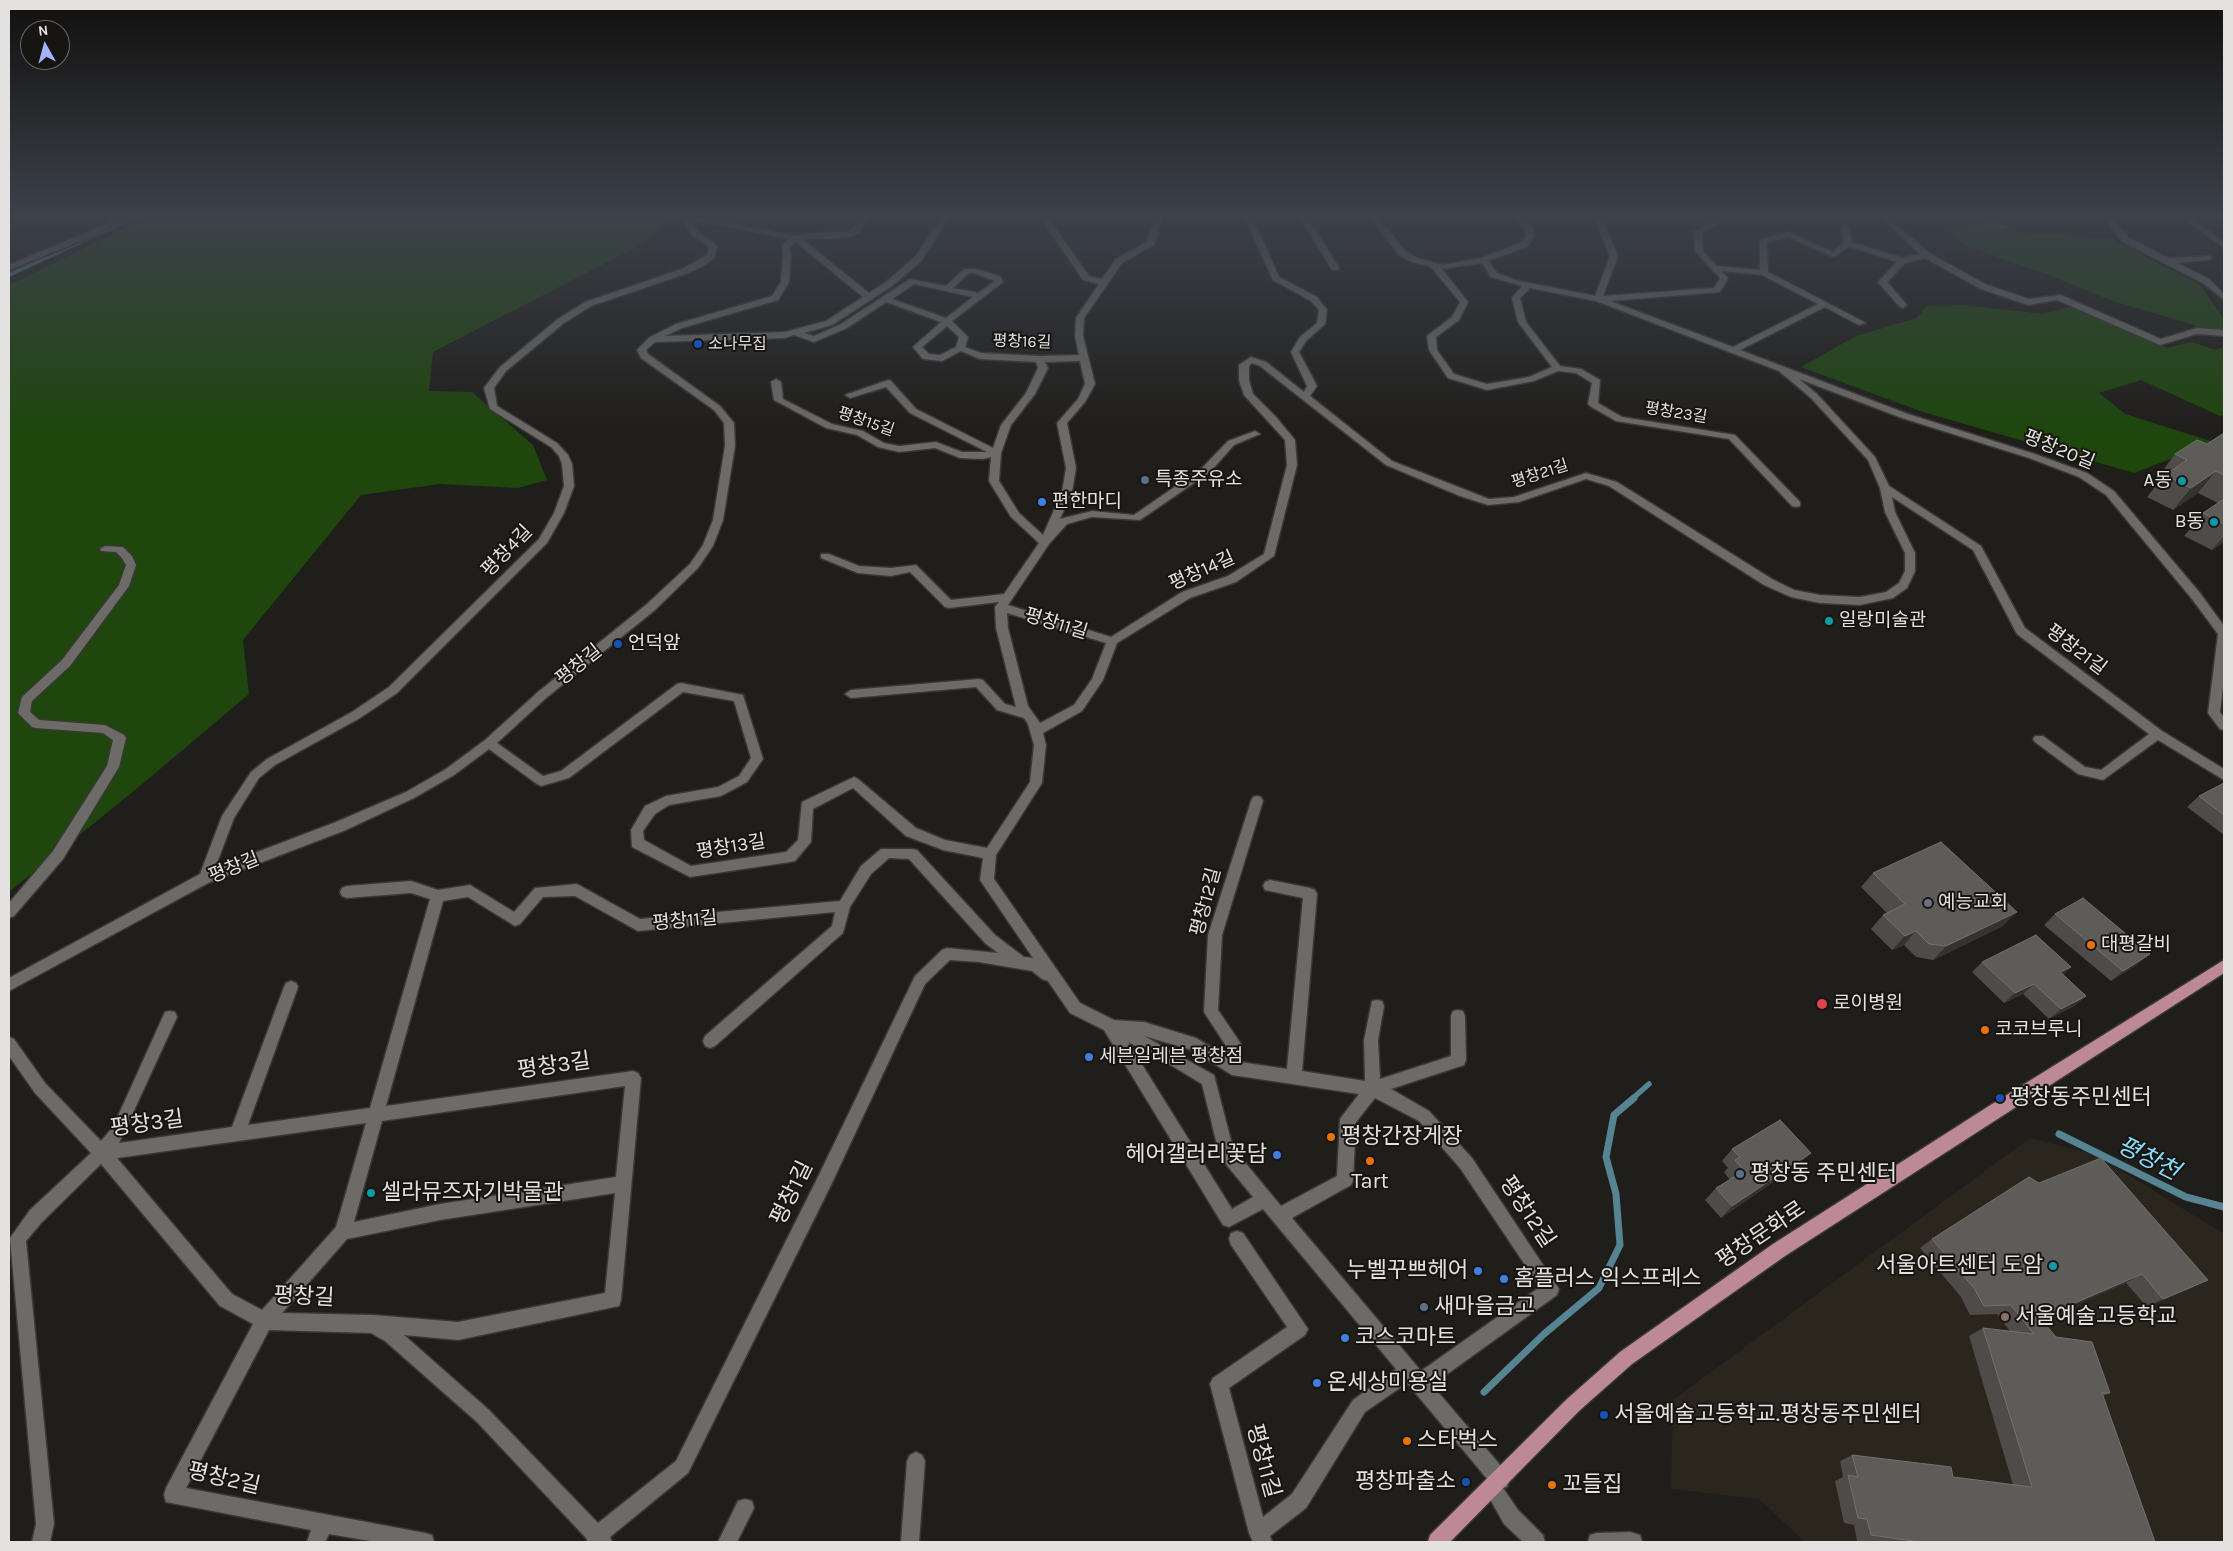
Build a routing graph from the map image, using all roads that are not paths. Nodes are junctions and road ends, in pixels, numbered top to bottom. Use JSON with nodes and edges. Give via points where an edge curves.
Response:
{"nodes":[{"id":1,"x":631,"y":288,"type":"edge"},
{"id":2,"x":781,"y":288,"type":"edge"},
{"id":3,"x":857,"y":288,"type":"edge"},
{"id":4,"x":883,"y":288,"type":"edge"},
{"id":5,"x":903,"y":288,"type":"edge"},
{"id":6,"x":950,"y":288,"type":"edge"},
{"id":7,"x":990,"y":288,"type":"edge"},
{"id":8,"x":1099,"y":288,"type":"edge"},
{"id":9,"x":1295,"y":288,"type":"edge"},
{"id":10,"x":1453,"y":288,"type":"edge"},
{"id":11,"x":1525,"y":288,"type":"edge"},
{"id":12,"x":1545,"y":288,"type":"edge"},
{"id":13,"x":1602,"y":288,"type":"edge"},
{"id":14,"x":1718,"y":288,"type":"edge"},
{"id":15,"x":1794,"y":288,"type":"edge"},
{"id":16,"x":1888,"y":288,"type":"edge"},
{"id":17,"x":1988,"y":288,"type":"edge"},
{"id":18,"x":2214,"y":288,"type":"edge"},
{"id":19,"x":980,"y":296,"type":"junction"},
{"id":20,"x":869,"y":298,"type":"junction"},
{"id":21,"x":2224,"y":298,"type":"edge"},
{"id":22,"x":1598,"y":299,"type":"junction"},
{"id":23,"x":888,"y":300,"type":"junction"},
{"id":24,"x":1824,"y":304,"type":"junction"},
{"id":25,"x":1903,"y":306,"type":"dead end"},
{"id":26,"x":947,"y":321,"type":"junction"},
{"id":27,"x":1862,"y":324,"type":"dead end"},
{"id":28,"x":794,"y":332,"type":"junction"},
{"id":29,"x":2224,"y":333,"type":"edge"},
{"id":30,"x":653,"y":339,"type":"junction"},
{"id":31,"x":960,"y":348,"type":"junction"},
{"id":32,"x":1732,"y":351,"type":"junction"},
{"id":33,"x":1083,"y":358,"type":"junction"},
{"id":34,"x":1040,"y":359,"type":"junction"},
{"id":35,"x":1557,"y":368,"type":"junction"},
{"id":36,"x":1783,"y":370,"type":"junction"},
{"id":37,"x":776,"y":382,"type":"dead end"},
{"id":38,"x":850,"y":396,"type":"dead end"},
{"id":39,"x":1305,"y":397,"type":"junction"},
{"id":40,"x":1255,"y":434,"type":"dead end"},
{"id":41,"x":996,"y":453,"type":"junction"},
{"id":42,"x":1885,"y":488,"type":"junction"},
{"id":43,"x":1796,"y":504,"type":"dead end"},
{"id":44,"x":1045,"y":542,"type":"junction"},
{"id":45,"x":105,"y":549,"type":"dead end"},
{"id":46,"x":825,"y":556,"type":"dead end"},
{"id":47,"x":1004,"y":602,"type":"junction"},
{"id":48,"x":1112,"y":641,"type":"junction"},
{"id":49,"x":851,"y":694,"type":"dead end"},
{"id":50,"x":1028,"y":716,"type":"junction"},
{"id":51,"x":2224,"y":726,"type":"edge"},
{"id":52,"x":1036,"y":731,"type":"junction"},
{"id":53,"x":2158,"y":734,"type":"junction"},
{"id":54,"x":2039,"y":739,"type":"dead end"},
{"id":55,"x":490,"y":743,"type":"junction"},
{"id":56,"x":2224,"y":774,"type":"edge"},
{"id":57,"x":1257,"y":801,"type":"dead end"},
{"id":58,"x":990,"y":854,"type":"junction"},
{"id":59,"x":205,"y":878,"type":"junction"},
{"id":60,"x":1270,"y":886,"type":"dead end"},
{"id":61,"x":347,"y":892,"type":"dead end"},
{"id":62,"x":438,"y":896,"type":"junction"},
{"id":63,"x":844,"y":906,"type":"junction"},
{"id":64,"x":9,"y":912,"type":"edge"},
{"id":65,"x":1038,"y":953,"type":"junction"},
{"id":66,"x":1022,"y":963,"type":"junction"},
{"id":67,"x":2224,"y":966,"type":"edge"},
{"id":68,"x":9,"y":985,"type":"edge"},
{"id":69,"x":291,"y":987,"type":"dead end"},
{"id":70,"x":1062,"y":988,"type":"junction"},
{"id":71,"x":1377,"y":1006,"type":"dead end"},
{"id":72,"x":1458,"y":1016,"type":"dead end"},
{"id":73,"x":170,"y":1017,"type":"dead end"},
{"id":74,"x":1109,"y":1025,"type":"junction"},
{"id":75,"x":710,"y":1041,"type":"dead end"},
{"id":76,"x":9,"y":1044,"type":"edge"},
{"id":77,"x":1232,"y":1068,"type":"junction"},
{"id":78,"x":1294,"y":1077,"type":"junction"},
{"id":79,"x":1380,"y":1093,"type":"junction"},
{"id":80,"x":376,"y":1114,"type":"junction"},
{"id":81,"x":237,"y":1134,"type":"junction"},
{"id":82,"x":102,"y":1153,"type":"junction"},
{"id":83,"x":623,"y":1184,"type":"junction"},
{"id":84,"x":1266,"y":1200,"type":"junction"},
{"id":85,"x":1280,"y":1216,"type":"junction"},
{"id":86,"x":343,"y":1232,"type":"junction"},
{"id":87,"x":1237,"y":1239,"type":"dead end"},
{"id":88,"x":264,"y":1321,"type":"junction"},
{"id":89,"x":374,"y":1324,"type":"junction"},
{"id":90,"x":1414,"y":1377,"type":"junction"},
{"id":91,"x":916,"y":1461,"type":"dead end"},
{"id":92,"x":1496,"y":1484,"type":"junction"},
{"id":93,"x":745,"y":1508,"type":"dead end"},
{"id":94,"x":324,"y":1523,"type":"junction"},
{"id":95,"x":1260,"y":1538,"type":"edge"},
{"id":96,"x":599,"y":1540,"type":"edge"},
{"id":97,"x":41,"y":1542,"type":"edge"},
{"id":98,"x":316,"y":1542,"type":"edge"},
{"id":99,"x":425,"y":1542,"type":"edge"},
{"id":100,"x":727,"y":1542,"type":"edge"},
{"id":101,"x":910,"y":1542,"type":"edge"},
{"id":102,"x":1437,"y":1542,"type":"edge"},
{"id":103,"x":1536,"y":1542,"type":"edge"},
{"id":104,"x":1597,"y":1542,"type":"edge"},
{"id":105,"x":1633,"y":1542,"type":"edge"}],
"edges":[{"from":1,"to":59,"type":"street","name":"평창4길","via":[[588,304],[561,321],[502,369],[489,388],[493,407],[554,445],[567,464],[569,486],[559,514],[543,541],[393,690],[356,715],[271,762],[255,775],[228,816]]},
{"from":2,"to":30,"type":"street","via":[[775,298],[679,326]]},
{"from":3,"to":20,"type":"street"},
{"from":4,"to":20,"type":"street"},
{"from":5,"to":23,"type":"street"},
{"from":6,"to":19,"type":"street"},
{"from":7,"to":19,"type":"street"},
{"from":8,"to":33,"type":"street","name":"평창11길","via":[[1080,318]]},
{"from":9,"to":39,"type":"street","via":[[1314,299],[1323,310],[1321,324],[1303,339],[1295,352],[1312,386]]},
{"from":10,"to":35,"type":"street","via":[[1464,302],[1456,318],[1431,336],[1433,350],[1451,376],[1487,387],[1531,379]]},
{"from":11,"to":35,"type":"street","via":[[1516,298],[1522,322]]},
{"from":12,"to":22,"type":"street","name":"평창20길"},
{"from":13,"to":22,"type":"street"},
{"from":14,"to":22,"type":"street"},
{"from":15,"to":24,"type":"street"},
{"from":16,"to":25,"type":"street"},
{"from":17,"to":29,"type":"street","via":[[2028,302],[2058,297],[2160,342],[2197,331]]},
{"from":18,"to":21,"type":"street"},
{"from":19,"to":26,"type":"street"},
{"from":20,"to":28,"type":"street","via":[[829,323]]},
{"from":22,"to":32,"type":"street","name":"평창20길"},
{"from":23,"to":26,"type":"street"},
{"from":23,"to":28,"type":"street","via":[[814,339]]},
{"from":24,"to":27,"type":"street"},
{"from":24,"to":32,"type":"street"},
{"from":26,"to":31,"type":"street","via":[[964,337]]},
{"from":26,"to":31,"type":"street","via":[[916,347],[926,358],[942,358]]},
{"from":28,"to":30,"type":"street","via":[[785,335]]},
{"from":30,"to":55,"type":"street","name":"평창길","number":"평창길","via":[[641,350],[644,356],[717,408],[729,423],[730,446],[718,520],[712,537],[694,566],[651,607],[542,695]]},
{"from":31,"to":34,"type":"street","name":"평창16길","via":[[980,356]]},
{"from":32,"to":36,"type":"street","name":"평창20길"},
{"from":33,"to":34,"type":"street","name":"평창16길"},
{"from":33,"to":44,"type":"street","name":"평창11길","via":[[1090,384],[1082,400],[1062,423],[1071,468],[1068,492]]},
{"from":34,"to":41,"type":"street","via":[[1043,368],[1030,394],[1006,425]]},
{"from":35,"to":43,"type":"street","name":"평창23길","via":[[1578,371],[1597,382],[1593,404],[1619,419],[1732,437]]},
{"from":36,"to":42,"type":"street","name":"평창21길","via":[[1814,396],[1872,458]]},
{"from":36,"to":51,"type":"street","name":"평창20길","via":[[1905,416],[2032,456],[2083,476],[2110,493],[2224,634],[2214,713]]},
{"from":37,"to":41,"type":"street","name":"평창15길","via":[[778,400],[829,426],[860,433],[881,445],[899,449],[936,445],[960,455]]},
{"from":38,"to":41,"type":"street","name":"평창15길","via":[[888,382],[913,411]]},
{"from":39,"to":42,"type":"street","name":"평창21길","via":[[1389,463],[1464,494],[1488,502],[1515,500],[1586,476],[1613,484],[1768,582],[1791,594],[1820,599],[1860,601],[1889,595],[1903,585],[1910,572],[1910,553],[1890,512]]},
{"from":39,"to":48,"type":"street","name":"평창14길","via":[[1263,364],[1251,360],[1244,365],[1249,395],[1290,440],[1292,465],[1270,556],[1232,580],[1186,595]]},
{"from":40,"to":44,"type":"street","name":"평창11길","via":[[1231,443],[1206,470],[1136,518],[1092,514],[1063,522]]},
{"from":41,"to":44,"type":"street","via":[[994,481],[1015,515]]},
{"from":42,"to":53,"type":"street","name":"평창21길","via":[[1976,548],[2021,631]]},
{"from":44,"to":47,"type":"street","name":"평창11길"},
{"from":45,"to":64,"type":"street","via":[[118,549],[132,565],[124,586],[66,663],[26,700],[24,713],[36,724],[105,729],[120,738],[113,767],[58,855]]},
{"from":46,"to":47,"type":"street","name":"평창11길","via":[[858,570],[891,572],[912,568],[949,604]]},
{"from":47,"to":48,"type":"street","name":"평창11길"},
{"from":47,"to":50,"type":"street","name":"평창11길","via":[[1002,628],[1022,707]]},
{"from":48,"to":52,"type":"street","via":[[1097,680],[1078,708]]},
{"from":49,"to":50,"type":"street","via":[[978,683],[1001,707]]},
{"from":50,"to":52,"type":"street","name":"평창11길"},
{"from":52,"to":58,"type":"street","name":"평창11길","via":[[1040,745],[1036,783]]},
{"from":53,"to":54,"type":"street","via":[[2103,775],[2082,771]]},
{"from":53,"to":56,"type":"street","name":"평창21길"},
{"from":55,"to":58,"type":"street","name":"평창13길","via":[[541,781],[565,775],[681,687],[739,698],[758,759],[743,779],[720,791],[666,801],[650,810],[637,830],[637,843],[690,872],[790,857],[804,842],[807,806],[854,782],[911,832],[943,845]]},
{"from":55,"to":59,"type":"street","name":"평창길","number":"평창길","via":[[450,772],[410,795],[341,826]]},
{"from":57,"to":77,"type":"street","name":"평창12길","via":[[1214,935],[1210,1012],[1234,1044]]},
{"from":58,"to":65,"type":"street","name":"평창11길","via":[[987,880]]},
{"from":59,"to":68,"type":"street","name":"평창길","number":"평창길"},
{"from":60,"to":78,"type":"street","via":[[1310,894]]},
{"from":61,"to":62,"type":"street","name":"평창11길","via":[[411,887]]},
{"from":62,"to":63,"type":"street","name":"평창11길","via":[[470,891],[515,920],[540,892],[577,890],[638,925]]},
{"from":62,"to":80,"type":"street"},
{"from":63,"to":66,"type":"street","via":[[866,870],[886,854],[912,854],[990,939]]},
{"from":63,"to":75,"type":"street","via":[[838,928]]},
{"from":65,"to":66,"type":"street"},
{"from":65,"to":70,"type":"street","name":"평창11길"},
{"from":66,"to":70,"type":"street","name":"평창1길","via":[[1036,965]]},
{"from":66,"to":96,"type":"street","name":"평창1길","via":[[947,954],[920,980],[682,1467]]},
{"from":67,"to":92,"type":"main road","name":"평창문화로","via":[[1755,1266],[1626,1358],[1573,1405]]},
{"from":69,"to":81,"type":"street"},
{"from":70,"to":74,"type":"street","name":"평창11길","via":[[1075,1008]]},
{"from":71,"to":79,"type":"street","via":[[1371,1040]]},
{"from":72,"to":79,"type":"street","via":[[1459,1060],[1382,1085]]},
{"from":73,"to":82,"type":"street","via":[[118,1132]]},
{"from":74,"to":77,"type":"street","name":"평창12길","via":[[1144,1029],[1196,1045]]},
{"from":74,"to":84,"type":"street","name":"평창11길","via":[[1209,1080],[1226,1152]]},
{"from":74,"to":84,"type":"street","via":[[1229,1219]]},
{"from":76,"to":82,"type":"street","name":"평창길","number":"평창길","via":[[40,1088]]},
{"from":77,"to":78,"type":"street","name":"평창12길"},
{"from":78,"to":79,"type":"street","name":"평창12길"},
{"from":79,"to":85,"type":"street","via":[[1348,1119],[1345,1180]]},
{"from":79,"to":90,"type":"street","name":"평창12길","via":[[1424,1116],[1466,1163],[1551,1289]]},
{"from":80,"to":81,"type":"street","name":"평창3길"},
{"from":80,"to":83,"type":"street","name":"평창3길","via":[[633,1078]]},
{"from":80,"to":86,"type":"street"},
{"from":81,"to":82,"type":"street","name":"평창3길"},
{"from":82,"to":88,"type":"street","name":"평창길","number":"평창길","via":[[226,1300]]},
{"from":82,"to":97,"type":"street","via":[[36,1216],[18,1238],[45,1524]]},
{"from":83,"to":86,"type":"street","via":[[440,1212]]},
{"from":83,"to":89,"type":"street","name":"평창3길","via":[[613,1300],[458,1331]]},
{"from":84,"to":85,"type":"street","name":"평창11길"},
{"from":85,"to":90,"type":"street","name":"평창11길"},
{"from":86,"to":88,"type":"street"},
{"from":87,"to":95,"type":"street","name":"평창11길","via":[[1299,1328],[1218,1384]]},
{"from":88,"to":89,"type":"street","name":"평창길","number":"평창길"},
{"from":88,"to":94,"type":"street","name":"평창2길","via":[[173,1495]]},
{"from":89,"to":96,"type":"street","via":[[391,1335],[483,1416]]},
{"from":90,"to":92,"type":"street","name":"평창11길"},
{"from":90,"to":95,"type":"street","name":"평창11길","via":[[1358,1406],[1299,1502]]},
{"from":91,"to":101,"type":"street"},
{"from":92,"to":102,"type":"main road","name":"평창문화로"},
{"from":92,"to":103,"type":"street","name":"평창11길","via":[[1511,1517]]},
{"from":93,"to":100,"type":"street"},
{"from":94,"to":98,"type":"street"},
{"from":94,"to":99,"type":"street","name":"평창2길"},
{"from":104,"to":105,"type":"street"}]}
